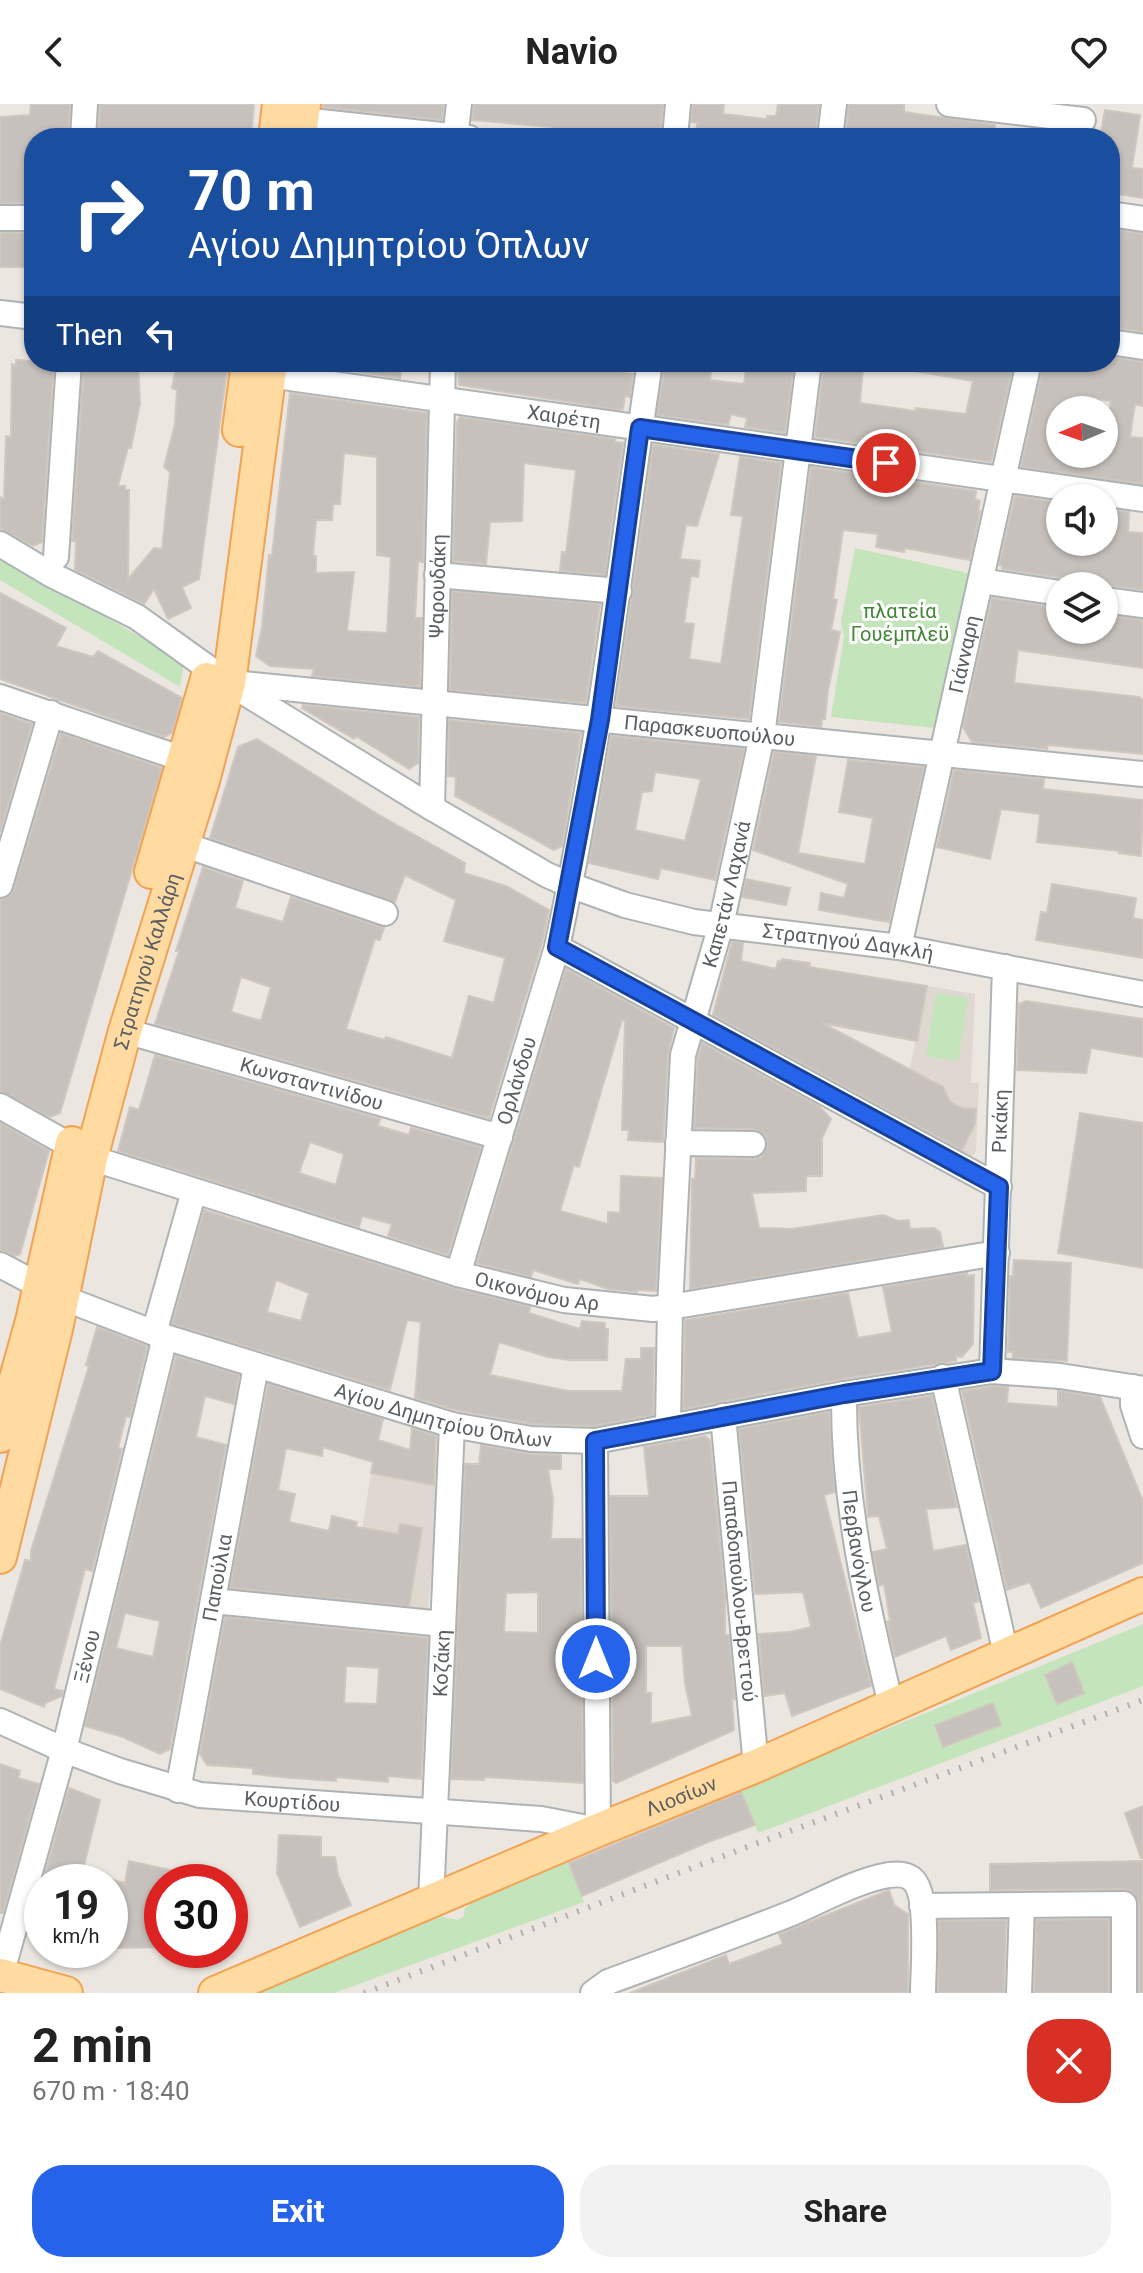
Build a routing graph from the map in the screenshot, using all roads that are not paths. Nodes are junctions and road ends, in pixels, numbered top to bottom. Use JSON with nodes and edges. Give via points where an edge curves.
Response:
{"nodes":[{"id":1,"x":85,"y":104,"type":"edge"},
{"id":2,"x":459,"y":104,"type":"edge"},
{"id":3,"x":678,"y":104,"type":"edge"},
{"id":4,"x":834,"y":104,"type":"edge"},
{"id":5,"x":949,"y":104,"type":"edge"},
{"id":6,"x":296,"y":116,"type":"edge"},
{"id":7,"x":1083,"y":121,"type":"edge"},
{"id":8,"x":84,"y":128,"type":"edge"},
{"id":9,"x":383,"y":128,"type":"edge"},
{"id":10,"x":456,"y":128,"type":"edge"},
{"id":11,"x":676,"y":128,"type":"edge"},
{"id":12,"x":831,"y":128,"type":"edge"},
{"id":13,"x":1120,"y":216,"type":"edge"},
{"id":14,"x":0,"y":218,"type":"edge"},
{"id":15,"x":24,"y":218,"type":"edge"},
{"id":16,"x":1143,"y":219,"type":"edge"},
{"id":17,"x":0,"y":313,"type":"edge"},
{"id":18,"x":24,"y":316,"type":"edge"},
{"id":19,"x":1120,"y":344,"type":"edge"},
{"id":20,"x":1143,"y":347,"type":"edge"},
{"id":21,"x":68,"y":372,"type":"edge"},
{"id":22,"x":261,"y":372,"type":"edge"},
{"id":23,"x":293,"y":372,"type":"edge"},
{"id":24,"x":443,"y":372,"type":"edge"},
{"id":25,"x":648,"y":372,"type":"edge"},
{"id":26,"x":808,"y":372,"type":"edge"},
{"id":27,"x":1027,"y":372,"type":"edge"},
{"id":28,"x":442,"y":401,"type":"junction"},
{"id":29,"x":640,"y":428,"type":"junction"},
{"id":30,"x":799,"y":450,"type":"junction"},
{"id":31,"x":1003,"y":479,"type":"junction"},
{"id":32,"x":1143,"y":499,"type":"edge"},
{"id":33,"x":0,"y":544,"type":"edge"},
{"id":34,"x":56,"y":557,"type":"dead end"},
{"id":35,"x":437,"y":575,"type":"junction"},
{"id":36,"x":981,"y":581,"type":"junction"},
{"id":37,"x":619,"y":591,"type":"junction"},
{"id":38,"x":1046,"y":591,"type":"edge"},
{"id":39,"x":1118,"y":602,"type":"edge"},
{"id":40,"x":1143,"y":605,"type":"edge"},
{"id":41,"x":219,"y":675,"type":"junction"},
{"id":42,"x":0,"y":697,"type":"edge"},
{"id":43,"x":435,"y":703,"type":"junction"},
{"id":44,"x":51,"y":713,"type":"junction"},
{"id":45,"x":600,"y":720,"type":"junction"},
{"id":46,"x":762,"y":736,"type":"junction"},
{"id":47,"x":942,"y":754,"type":"junction"},
{"id":48,"x":183,"y":759,"type":"junction"},
{"id":49,"x":1143,"y":774,"type":"edge"},
{"id":50,"x":432,"y":808,"type":"junction"},
{"id":51,"x":182,"y":844,"type":"junction"},
{"id":52,"x":0,"y":885,"type":"edge"},
{"id":53,"x":570,"y":885,"type":"junction"},
{"id":54,"x":385,"y":913,"type":"dead end"},
{"id":55,"x":721,"y":925,"type":"junction"},
{"id":56,"x":557,"y":947,"type":"junction"},
{"id":57,"x":899,"y":947,"type":"junction"},
{"id":58,"x":1005,"y":967,"type":"junction"},
{"id":59,"x":1143,"y":994,"type":"edge"},
{"id":60,"x":692,"y":1021,"type":"junction"},
{"id":61,"x":125,"y":1031,"type":"junction"},
{"id":62,"x":0,"y":1106,"type":"edge"},
{"id":63,"x":500,"y":1137,"type":"junction"},
{"id":64,"x":678,"y":1143,"type":"junction"},
{"id":65,"x":753,"y":1144,"type":"dead end"},
{"id":66,"x":81,"y":1152,"type":"junction"},
{"id":67,"x":999,"y":1187,"type":"junction"},
{"id":68,"x":194,"y":1191,"type":"junction"},
{"id":69,"x":997,"y":1253,"type":"junction"},
{"id":70,"x":0,"y":1265,"type":"edge"},
{"id":71,"x":458,"y":1274,"type":"junction"},
{"id":72,"x":51,"y":1292,"type":"junction"},
{"id":73,"x":670,"y":1307,"type":"junction"},
{"id":74,"x":159,"y":1335,"type":"junction"},
{"id":75,"x":256,"y":1366,"type":"junction"},
{"id":76,"x":992,"y":1371,"type":"junction"},
{"id":77,"x":943,"y":1377,"type":"junction"},
{"id":78,"x":1138,"y":1388,"type":"edge"},
{"id":79,"x":844,"y":1394,"type":"junction"},
{"id":80,"x":723,"y":1416,"type":"junction"},
{"id":81,"x":452,"y":1425,"type":"junction"},
{"id":82,"x":668,"y":1426,"type":"junction"},
{"id":83,"x":0,"y":1436,"type":"edge"},
{"id":84,"x":1143,"y":1436,"type":"edge"},
{"id":85,"x":595,"y":1441,"type":"junction"},
{"id":86,"x":0,"y":1557,"type":"edge"},
{"id":87,"x":1143,"y":1594,"type":"edge"},
{"id":88,"x":213,"y":1601,"type":"junction"},
{"id":89,"x":443,"y":1624,"type":"junction"},
{"id":90,"x":1006,"y":1654,"type":"junction"},
{"id":91,"x":891,"y":1705,"type":"junction"},
{"id":92,"x":0,"y":1721,"type":"edge"},
{"id":93,"x":64,"y":1750,"type":"junction"},
{"id":94,"x":756,"y":1766,"type":"junction"},
{"id":95,"x":178,"y":1790,"type":"junction"},
{"id":96,"x":435,"y":1811,"type":"junction"},
{"id":97,"x":598,"y":1830,"type":"junction"},
{"id":98,"x":431,"y":1901,"type":"junction"},
{"id":99,"x":1022,"y":1905,"type":"junction"},
{"id":100,"x":922,"y":1906,"type":"junction"},
{"id":101,"x":4,"y":1984,"type":"edge"},
{"id":102,"x":66,"y":1993,"type":"edge"},
{"id":103,"x":215,"y":1993,"type":"edge"},
{"id":104,"x":593,"y":1993,"type":"edge"},
{"id":105,"x":923,"y":1993,"type":"edge"},
{"id":106,"x":1019,"y":1993,"type":"edge"},
{"id":107,"x":1124,"y":1993,"type":"edge"}],
"edges":[{"from":1,"to":8,"type":"street"},
{"from":2,"to":10,"type":"street"},
{"from":3,"to":11,"type":"street"},
{"from":4,"to":12,"type":"street"},
{"from":5,"to":7,"type":"street"},
{"from":6,"to":9,"type":"street"},
{"from":13,"to":16,"type":"street"},
{"from":14,"to":15,"type":"street"},
{"from":17,"to":18,"type":"street"},
{"from":19,"to":20,"type":"street"},
{"from":21,"to":34,"type":"street"},
{"from":22,"to":41,"type":"main road","name":"Στρατηγού Καλλάρη"},
{"from":23,"to":28,"type":"street","name":"Χαιρέτη"},
{"from":24,"to":28,"type":"street","name":"Ψαρουδάκη"},
{"from":25,"to":29,"type":"street","name":"Ορλάνδου"},
{"from":26,"to":30,"type":"street","name":"Καπετάν Λαχανά"},
{"from":27,"to":31,"type":"street","name":"Γιάνναρη"},
{"from":28,"to":29,"type":"street","name":"Χαιρέτη"},
{"from":28,"to":35,"type":"street","name":"Ψαρουδάκη"},
{"from":29,"to":30,"type":"street","name":"Χαιρέτη"},
{"from":29,"to":37,"type":"street","name":"Ορλάνδου"},
{"from":30,"to":31,"type":"street","name":"Χαιρέτη"},
{"from":30,"to":46,"type":"street","name":"Καπετάν Λαχανά"},
{"from":31,"to":32,"type":"street","name":"Χαιρέτη"},
{"from":31,"to":36,"type":"street","name":"Γιάνναρη"},
{"from":33,"to":41,"type":"street","name":"Στρατηγού Δαγκλή","via":[[137,617]]},
{"from":35,"to":37,"type":"street"},
{"from":35,"to":43,"type":"street","name":"Ψαρουδάκη"},
{"from":36,"to":38,"type":"street"},
{"from":36,"to":47,"type":"street","name":"Γιάνναρη"},
{"from":37,"to":45,"type":"street","name":"Ορλάνδου"},
{"from":39,"to":40,"type":"street"},
{"from":41,"to":43,"type":"street","name":"Παρασκευοπούλου"},
{"from":41,"to":48,"type":"main road","name":"Στρατηγού Καλλάρη"},
{"from":41,"to":50,"type":"street","name":"Στρατηγού Δαγκλή"},
{"from":41,"to":51,"type":"main road","name":"Στρατηγού Καλλάρη","via":[[202,784]]},
{"from":42,"to":44,"type":"street"},
{"from":43,"to":45,"type":"street","name":"Παρασκευοπούλου"},
{"from":43,"to":50,"type":"street","name":"Ψαρουδάκη"},
{"from":44,"to":48,"type":"street"},
{"from":44,"to":52,"type":"street"},
{"from":45,"to":46,"type":"street","name":"Παρασκευοπούλου"},
{"from":45,"to":53,"type":"street","name":"Ορλάνδου"},
{"from":46,"to":47,"type":"street","name":"Παρασκευοπούλου"},
{"from":46,"to":55,"type":"street","name":"Καπετάν Λαχανά"},
{"from":47,"to":49,"type":"street","name":"Παρασκευοπούλου"},
{"from":47,"to":57,"type":"street","name":"Γιάνναρη"},
{"from":48,"to":66,"type":"main road","name":"Στρατηγού Καλλάρη"},
{"from":50,"to":53,"type":"street","name":"Στρατηγού Δαγκλή"},
{"from":51,"to":54,"type":"street"},
{"from":51,"to":61,"type":"main road","name":"Στρατηγού Καλλάρη"},
{"from":53,"to":55,"type":"street","name":"Στρατηγού Δαγκλή","via":[[625,905]]},
{"from":53,"to":56,"type":"street","name":"Ορλάνδου"},
{"from":55,"to":57,"type":"street","name":"Στρατηγού Δαγκλή"},
{"from":55,"to":60,"type":"street","name":"Καπετάν Λαχανά"},
{"from":56,"to":60,"type":"street"},
{"from":56,"to":63,"type":"street","name":"Ορλάνδου"},
{"from":57,"to":58,"type":"street","name":"Στρατηγού Δαγκλή"},
{"from":58,"to":59,"type":"street","name":"Στρατηγού Δαγκλή"},
{"from":58,"to":67,"type":"street","name":"Ρικάκη"},
{"from":60,"to":64,"type":"street","name":"Καπετάν Λαχανά","via":[[683,1055]]},
{"from":60,"to":67,"type":"street"},
{"from":61,"to":63,"type":"street","name":"Κωνσταντινίδου"},
{"from":61,"to":66,"type":"main road","name":"Στρατηγού Καλλάρη"},
{"from":62,"to":66,"type":"street","name":"Οικονόμου Αρ"},
{"from":63,"to":71,"type":"street","name":"Ορλάνδου"},
{"from":64,"to":65,"type":"street"},
{"from":64,"to":73,"type":"street","name":"Καπετάν Λαχανά"},
{"from":66,"to":68,"type":"street","name":"Οικονόμου Αρ"},
{"from":66,"to":72,"type":"main road","name":"Στρατηγού Καλλάρη"},
{"from":67,"to":69,"type":"street","name":"Ρικάκη"},
{"from":68,"to":71,"type":"street","name":"Οικονόμου Αρ"},
{"from":68,"to":74,"type":"street","name":"Ξένου"},
{"from":69,"to":73,"type":"street","name":"Οικονόμου Αρ"},
{"from":69,"to":76,"type":"street","name":"Ρικάκη"},
{"from":70,"to":72,"type":"street","name":"Αγίου Δημητρίου Όπλων"},
{"from":71,"to":73,"type":"street","name":"Οικονόμου Αρ","via":[[564,1300]]},
{"from":72,"to":74,"type":"street","name":"Αγίου Δημητρίου Όπλων"},
{"from":72,"to":83,"type":"main road","name":"Στρατηγού Καλλάρη"},
{"from":72,"to":86,"type":"main road","name":"Στρατηγού Καλλάρη"},
{"from":73,"to":82,"type":"street","name":"Καπετάν Λαχανά"},
{"from":74,"to":75,"type":"street","name":"Αγίου Δημητρίου Όπλων"},
{"from":74,"to":93,"type":"street","name":"Ξένου"},
{"from":75,"to":81,"type":"street","name":"Αγίου Δημητρίου Όπλων"},
{"from":75,"to":88,"type":"street","name":"Παπούλια"},
{"from":76,"to":77,"type":"street","name":"Αγίου Δημητρίου Όπλων"},
{"from":76,"to":78,"type":"street","name":"Αγίου Δημητρίου Όπλων"},
{"from":77,"to":79,"type":"street","name":"Αγίου Δημητρίου Όπλων"},
{"from":77,"to":90,"type":"street"},
{"from":78,"to":84,"type":"street","via":[[1133,1405]]},
{"from":79,"to":80,"type":"street","name":"Αγίου Δημητρίου Όπλων"},
{"from":79,"to":91,"type":"street","name":"Περβανόγλου","via":[[857,1546]]},
{"from":80,"to":82,"type":"street","name":"Αγίου Δημητρίου Όπλων"},
{"from":80,"to":94,"type":"street","name":"Παπαδοπούλου-Βρεττού"},
{"from":81,"to":85,"type":"street","name":"Αγίου Δημητρίου Όπλων","via":[[531,1439]]},
{"from":81,"to":89,"type":"street","name":"Κοζάκη"},
{"from":82,"to":85,"type":"street","name":"Αγίου Δημητρίου Όπλων"},
{"from":85,"to":97,"type":"street"},
{"from":87,"to":90,"type":"main road","name":"Λιοσίων"},
{"from":88,"to":89,"type":"street"},
{"from":88,"to":95,"type":"street","name":"Παπούλια"},
{"from":89,"to":96,"type":"street","name":"Κοζάκη"},
{"from":90,"to":91,"type":"main road","name":"Λιοσίων"},
{"from":91,"to":94,"type":"main road","name":"Λιοσίων"},
{"from":92,"to":93,"type":"street","name":"Κουρτίδου"},
{"from":93,"to":95,"type":"street","name":"Κουρτίδου"},
{"from":93,"to":101,"type":"street","name":"Ξένου"},
{"from":94,"to":97,"type":"main road","name":"Λιοσίων"},
{"from":95,"to":96,"type":"street","name":"Κουρτίδου"},
{"from":96,"to":97,"type":"street","name":"Κουρτίδου","via":[[541,1819]]},
{"from":96,"to":98,"type":"street","name":"Κοζάκη"},
{"from":97,"to":98,"type":"main road","name":"Λιοσίων"},
{"from":98,"to":103,"type":"main road","name":"Λιοσίων"},
{"from":99,"to":100,"type":"street"},
{"from":99,"to":106,"type":"street"},
{"from":99,"to":107,"type":"street","via":[[1124,1904]]},
{"from":100,"to":104,"type":"street","via":[[913,1879],[890,1875],[867,1881],[608,1982]]},
{"from":100,"to":105,"type":"street"},
{"from":101,"to":102,"type":"main road"}]}
